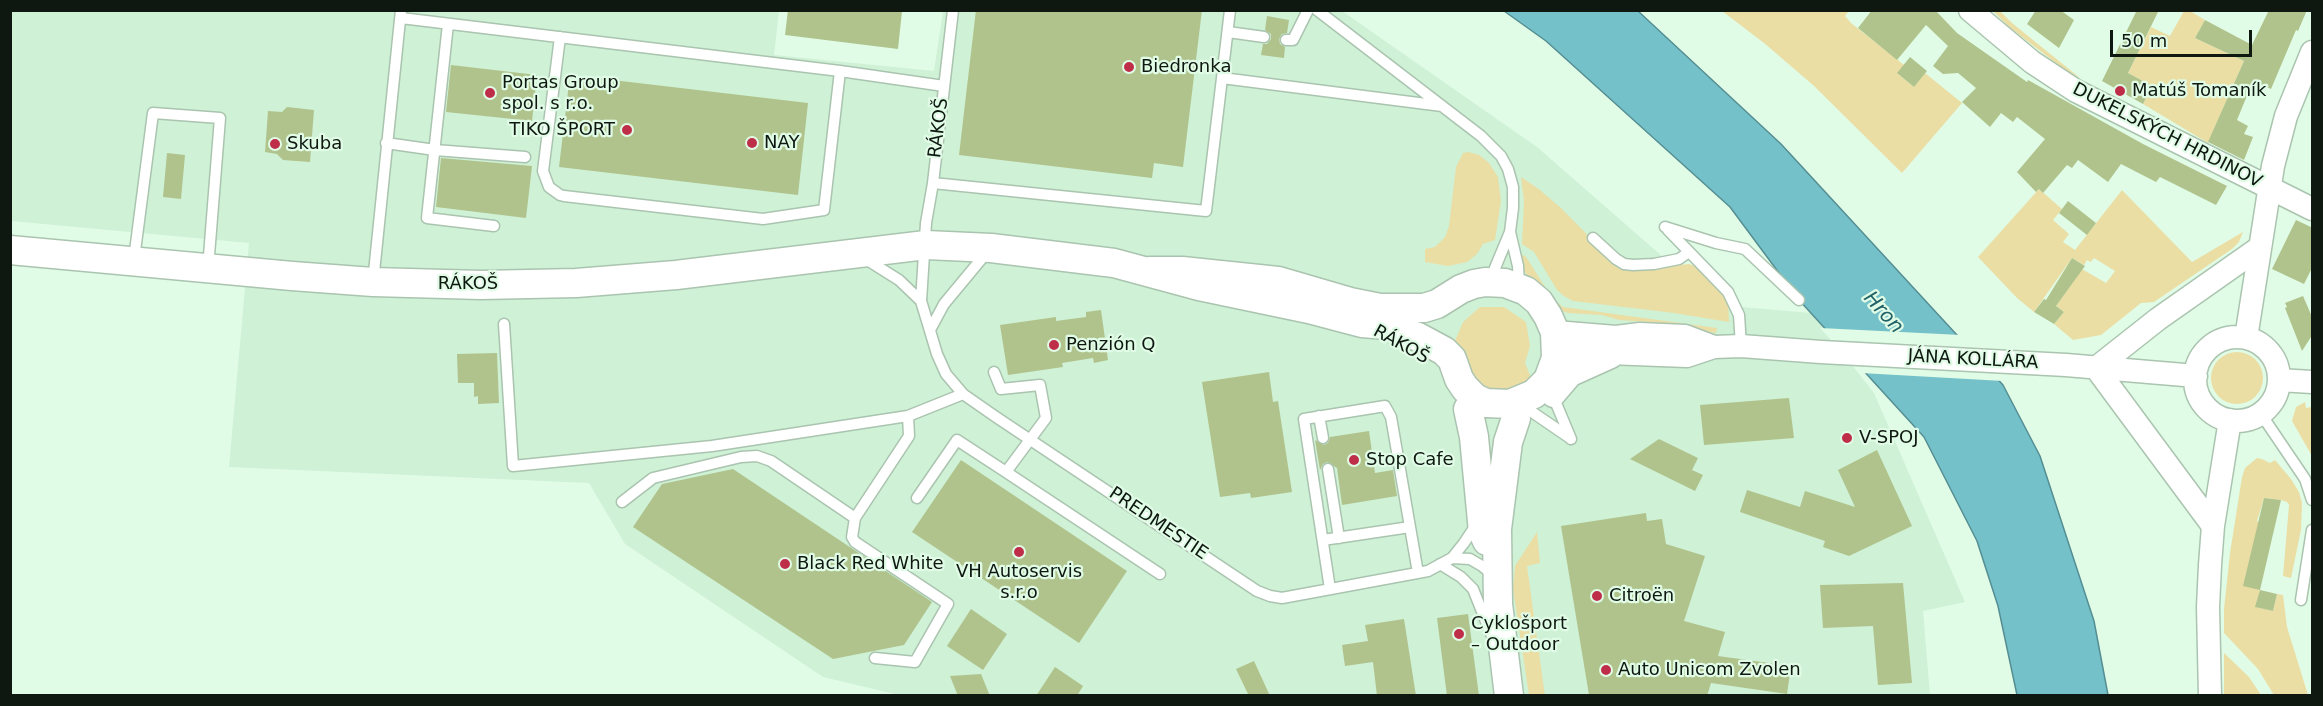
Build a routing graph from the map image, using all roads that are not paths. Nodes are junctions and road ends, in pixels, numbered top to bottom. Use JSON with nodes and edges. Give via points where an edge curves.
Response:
{"nodes":[{"id":1,"x":953,"y":10,"type":"edge"},
{"id":2,"x":1230,"y":10,"type":"edge"},
{"id":3,"x":1308,"y":10,"type":"edge"},
{"id":4,"x":1317,"y":10,"type":"edge"},
{"id":5,"x":1970,"y":10,"type":"edge"},
{"id":6,"x":401,"y":14,"type":"edge"},
{"id":7,"x":448,"y":24,"type":"junction"},
{"id":8,"x":1228,"y":32,"type":"junction"},
{"id":9,"x":560,"y":37,"type":"junction"},
{"id":10,"x":1264,"y":37,"type":"dead end"},
{"id":11,"x":1286,"y":40,"type":"dead end"},
{"id":12,"x":2313,"y":52,"type":"edge"},
{"id":13,"x":840,"y":71,"type":"junction"},
{"id":14,"x":1222,"y":78,"type":"junction"},
{"id":15,"x":944,"y":86,"type":"junction"},
{"id":16,"x":1442,"y":106,"type":"junction"},
{"id":17,"x":386,"y":142,"type":"junction"},
{"id":18,"x":435,"y":150,"type":"junction"},
{"id":19,"x":525,"y":157,"type":"dead end"},
{"id":20,"x":933,"y":183,"type":"junction"},
{"id":21,"x":2269,"y":188,"type":"junction"},
{"id":22,"x":2313,"y":209,"type":"edge"},
{"id":23,"x":494,"y":226,"type":"dead end"},
{"id":24,"x":1510,"y":232,"type":"junction"},
{"id":25,"x":1593,"y":238,"type":"dead end"},
{"id":26,"x":926,"y":245,"type":"junction"},
{"id":27,"x":991,"y":248,"type":"junction"},
{"id":28,"x":2259,"y":248,"type":"junction"},
{"id":29,"x":10,"y":250,"type":"edge"},
{"id":30,"x":853,"y":252,"type":"junction"},
{"id":31,"x":1689,"y":252,"type":"junction"},
{"id":32,"x":133,"y":260,"type":"junction"},
{"id":33,"x":208,"y":269,"type":"junction"},
{"id":34,"x":373,"y":282,"type":"junction"},
{"id":35,"x":1519,"y":287,"type":"junction"},
{"id":36,"x":1487,"y":289,"type":"junction"},
{"id":37,"x":1799,"y":300,"type":"dead end"},
{"id":38,"x":921,"y":301,"type":"junction"},
{"id":39,"x":1371,"y":315,"type":"junction"},
{"id":40,"x":1451,"y":316,"type":"junction"},
{"id":41,"x":504,"y":324,"type":"dead end"},
{"id":42,"x":1548,"y":325,"type":"junction"},
{"id":43,"x":930,"y":330,"type":"junction"},
{"id":44,"x":2246,"y":338,"type":"junction"},
{"id":45,"x":1741,"y":346,"type":"junction"},
{"id":46,"x":1714,"y":347,"type":"junction"},
{"id":47,"x":1615,"y":355,"type":"junction"},
{"id":48,"x":1440,"y":357,"type":"junction"},
{"id":49,"x":2096,"y":368,"type":"junction"},
{"id":50,"x":994,"y":372,"type":"dead end"},
{"id":51,"x":2196,"y":376,"type":"junction"},
{"id":52,"x":2279,"y":380,"type":"junction"},
{"id":53,"x":2313,"y":382,"type":"edge"},
{"id":54,"x":963,"y":394,"type":"junction"},
{"id":55,"x":1530,"y":400,"type":"junction"},
{"id":56,"x":1468,"y":409,"type":"junction"},
{"id":57,"x":2261,"y":414,"type":"junction"},
{"id":58,"x":908,"y":416,"type":"junction"},
{"id":59,"x":1319,"y":416,"type":"junction"},
{"id":60,"x":2230,"y":420,"type":"junction"},
{"id":61,"x":1323,"y":438,"type":"dead end"},
{"id":62,"x":1030,"y":439,"type":"junction"},
{"id":63,"x":1328,"y":469,"type":"dead end"},
{"id":64,"x":1006,"y":472,"type":"junction"},
{"id":65,"x":917,"y":498,"type":"dead end"},
{"id":66,"x":2313,"y":500,"type":"edge"},
{"id":67,"x":622,"y":502,"type":"dead end"},
{"id":68,"x":855,"y":518,"type":"junction"},
{"id":69,"x":1490,"y":523,"type":"junction"},
{"id":70,"x":2213,"y":526,"type":"junction"},
{"id":71,"x":1410,"y":527,"type":"junction"},
{"id":72,"x":2313,"y":530,"type":"edge"},
{"id":73,"x":1339,"y":538,"type":"junction"},
{"id":74,"x":1323,"y":540,"type":"junction"},
{"id":75,"x":1452,"y":558,"type":"junction"},
{"id":76,"x":1440,"y":564,"type":"junction"},
{"id":77,"x":1497,"y":572,"type":"junction"},
{"id":78,"x":1418,"y":573,"type":"junction"},
{"id":79,"x":1161,"y":574,"type":"dead end"},
{"id":80,"x":1330,"y":589,"type":"junction"},
{"id":81,"x":2301,"y":600,"type":"dead end"},
{"id":82,"x":875,"y":658,"type":"dead end"},
{"id":83,"x":1505,"y":662,"type":"junction"},
{"id":84,"x":1509,"y":696,"type":"edge"},
{"id":85,"x":2210,"y":696,"type":"edge"}],
"edges":[{"from":1,"to":15,"type":"lane","name":"RÁKOŠ"},
{"from":2,"to":8,"type":"lane"},
{"from":3,"to":11,"type":"lane","via":[[1293,40]]},
{"from":4,"to":16,"type":"lane"},
{"from":5,"to":21,"type":"street","name":"DUKELSKÝCH HRDINOV","via":[[2015,50],[2062,83]]},
{"from":6,"to":7,"type":"lane"},
{"from":6,"to":17,"type":"lane"},
{"from":7,"to":9,"type":"lane"},
{"from":7,"to":18,"type":"lane"},
{"from":8,"to":10,"type":"lane"},
{"from":8,"to":14,"type":"lane"},
{"from":9,"to":13,"type":"lane"},
{"from":9,"to":13,"type":"lane","via":[[543,171],[549,187],[564,196],[763,219],[824,210]]},
{"from":12,"to":21,"type":"street","via":[[2286,116]]},
{"from":13,"to":15,"type":"lane"},
{"from":14,"to":16,"type":"lane"},
{"from":14,"to":20,"type":"lane","via":[[1206,211]]},
{"from":15,"to":20,"type":"lane","name":"RÁKOŠ"},
{"from":16,"to":24,"type":"lane","via":[[1501,156],[1513,187]]},
{"from":17,"to":18,"type":"lane"},
{"from":17,"to":34,"type":"lane"},
{"from":18,"to":19,"type":"lane"},
{"from":18,"to":23,"type":"lane","via":[[427,218]]},
{"from":20,"to":26,"type":"lane","name":"RÁKOŠ"},
{"from":21,"to":22,"type":"street","name":"DUKELSKÝCH HRDINOV"},
{"from":21,"to":28,"type":"street"},
{"from":24,"to":35,"type":"lane"},
{"from":24,"to":36,"type":"lane"},
{"from":25,"to":31,"type":"lane","via":[[1624,264],[1654,264],[1679,259]]},
{"from":26,"to":27,"type":"street","name":"RÁKOŠ"},
{"from":26,"to":30,"type":"street","name":"RÁKOŠ"},
{"from":26,"to":38,"type":"lane","name":"PREDMESTIE"},
{"from":27,"to":39,"type":"street","name":"RÁKOŠ","via":[[1072,257],[1308,309]]},
{"from":27,"to":43,"type":"lane","via":[[949,297]]},
{"from":28,"to":44,"type":"street"},
{"from":28,"to":49,"type":"street"},
{"from":29,"to":32,"type":"street","name":"RÁKOŠ"},
{"from":30,"to":34,"type":"street","name":"RÁKOŠ","via":[[676,275],[576,283]]},
{"from":30,"to":38,"type":"lane","via":[[890,273]]},
{"from":31,"to":37,"type":"lane","via":[[1665,227],[1745,249]]},
{"from":31,"to":45,"type":"lane","via":[[1728,292],[1739,315]]},
{"from":32,"to":33,"type":"street","name":"RÁKOŠ"},
{"from":32,"to":33,"type":"lane","via":[[153,113],[220,118]]},
{"from":33,"to":34,"type":"street","name":"RÁKOŠ"},
{"from":35,"to":36,"type":"street","via":[[1505,283]]},
{"from":35,"to":42,"type":"street","via":[[1539,302]]},
{"from":36,"to":39,"type":"street","name":"RÁKOŠ","via":[[1461,289],[1447,300],[1424,308]]},
{"from":36,"to":40,"type":"street"},
{"from":36,"to":42,"type":"street","via":[[1524,306]]},
{"from":38,"to":43,"type":"lane","name":"PREDMESTIE"},
{"from":39,"to":40,"type":"street","name":"RÁKOŠ","via":[[1422,321]]},
{"from":39,"to":48,"type":"street","name":"RÁKOŠ","via":[[1387,326],[1418,337]]},
{"from":40,"to":48,"type":"street"},
{"from":41,"to":58,"type":"lane","via":[[513,466],[712,446]]},
{"from":42,"to":46,"type":"street","name":"JÁNA KOLLÁRA","via":[[1616,337],[1685,336]]},
{"from":42,"to":55,"type":"street"},
{"from":43,"to":54,"type":"lane","name":"PREDMESTIE","via":[[946,374]]},
{"from":44,"to":51,"type":"street","via":[[2234,337],[2212,346],[2198,364]]},
{"from":44,"to":52,"type":"street","via":[[2257,342],[2274,358]]},
{"from":45,"to":46,"type":"street","name":"JÁNA KOLLÁRA"},
{"from":45,"to":49,"type":"street","name":"JÁNA KOLLÁRA"},
{"from":46,"to":47,"type":"street","name":"JÁNA KOLLÁRA","via":[[1687,356]]},
{"from":47,"to":55,"type":"street","name":"JÁNA KOLLÁRA"},
{"from":47,"to":55,"type":"street","name":"JÁNA KOLLÁRA","via":[[1597,351],[1568,355]]},
{"from":48,"to":55,"type":"street","via":[[1452,359],[1459,379],[1475,398],[1486,403]]},
{"from":48,"to":56,"type":"street","via":[[1448,388]]},
{"from":49,"to":51,"type":"street","name":"JÁNA KOLLÁRA"},
{"from":49,"to":70,"type":"street"},
{"from":50,"to":62,"type":"lane","via":[[1001,389],[1040,385],[1046,418]]},
{"from":51,"to":60,"type":"street","via":[[2204,405]]},
{"from":52,"to":53,"type":"street"},
{"from":52,"to":57,"type":"street","via":[[2274,399]]},
{"from":54,"to":58,"type":"lane"},
{"from":54,"to":62,"type":"lane","name":"PREDMESTIE"},
{"from":55,"to":56,"type":"street","via":[[1489,418]]},
{"from":55,"to":69,"type":"street","via":[[1491,467]]},
{"from":56,"to":69,"type":"street"},
{"from":57,"to":60,"type":"street","via":[[2252,419]]},
{"from":57,"to":66,"type":"lane","via":[[2305,479]]},
{"from":58,"to":68,"type":"lane","via":[[909,436]]},
{"from":59,"to":61,"type":"lane"},
{"from":59,"to":71,"type":"lane","via":[[1385,406],[1391,417]]},
{"from":59,"to":74,"type":"lane","via":[[1304,419]]},
{"from":60,"to":70,"type":"street"},
{"from":62,"to":64,"type":"lane"},
{"from":62,"to":80,"type":"lane","name":"PREDMESTIE","via":[[1257,591],[1282,598]]},
{"from":63,"to":73,"type":"lane"},
{"from":64,"to":65,"type":"lane","via":[[957,440]]},
{"from":64,"to":79,"type":"lane"},
{"from":67,"to":68,"type":"lane","via":[[653,478],[757,456],[771,461]]},
{"from":68,"to":82,"type":"lane","via":[[855,542],[948,604],[915,662]]},
{"from":69,"to":75,"type":"lane","name":"PREDMESTIE"},
{"from":69,"to":77,"type":"street"},
{"from":70,"to":85,"type":"street","via":[[2208,607]]},
{"from":71,"to":73,"type":"lane"},
{"from":71,"to":78,"type":"lane"},
{"from":72,"to":81,"type":"lane"},
{"from":73,"to":74,"type":"lane"},
{"from":74,"to":80,"type":"lane"},
{"from":75,"to":76,"type":"lane","name":"PREDMESTIE"},
{"from":75,"to":77,"type":"lane","via":[[1470,559]]},
{"from":76,"to":78,"type":"lane","name":"PREDMESTIE"},
{"from":76,"to":83,"type":"lane","via":[[1473,589]]},
{"from":77,"to":83,"type":"street"},
{"from":78,"to":80,"type":"lane","name":"PREDMESTIE"},
{"from":83,"to":84,"type":"street"}]}
